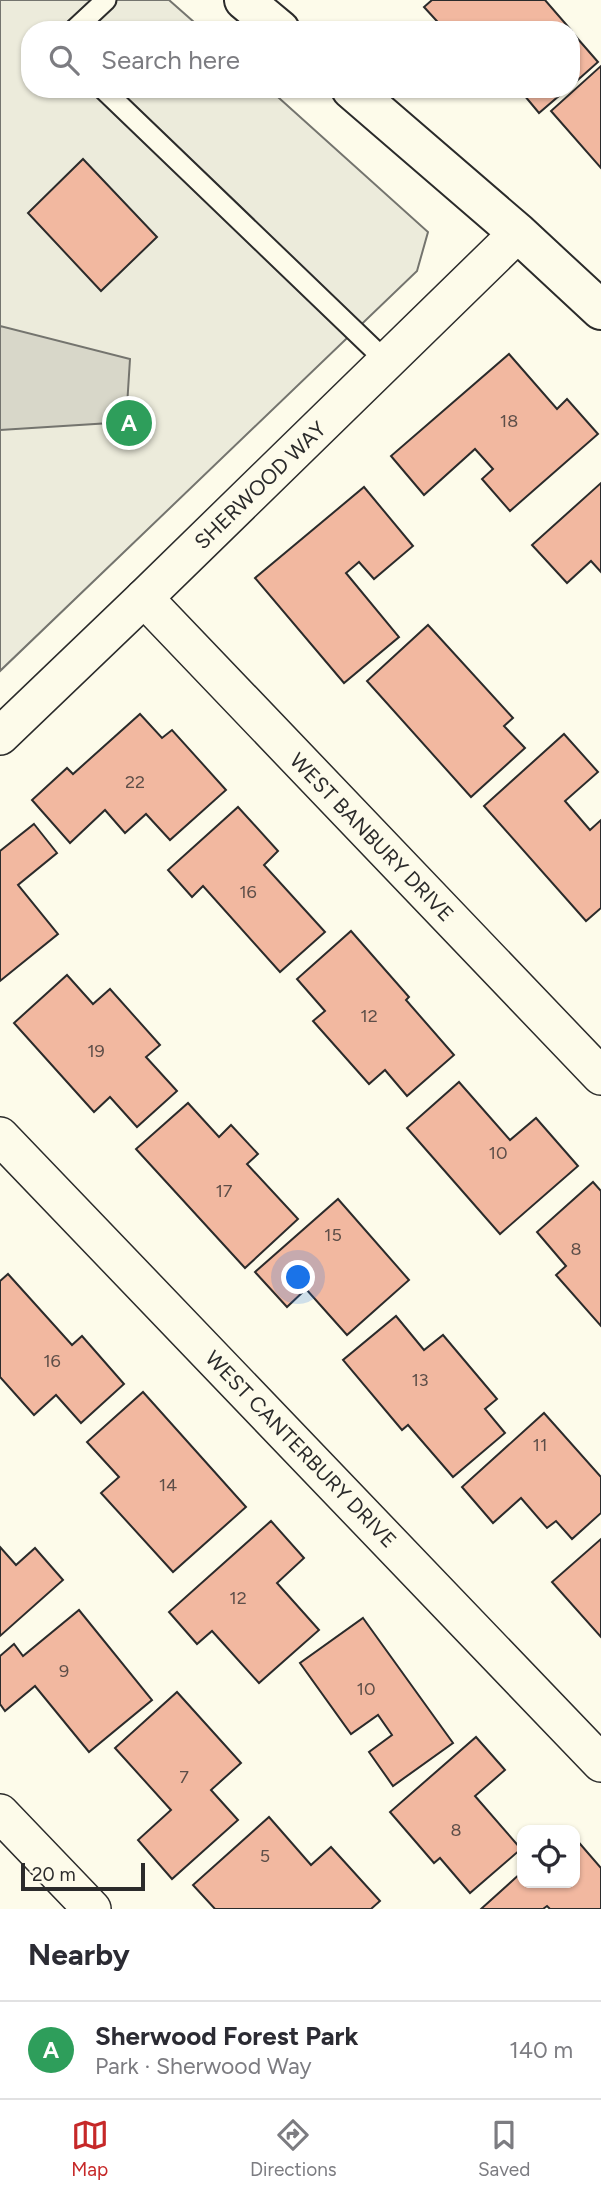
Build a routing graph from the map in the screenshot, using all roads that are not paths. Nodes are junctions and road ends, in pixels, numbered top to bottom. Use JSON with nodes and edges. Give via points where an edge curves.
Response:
{"nodes":[{"id":1,"x":106,"y":0,"type":"edge"},
{"id":2,"x":244,"y":0,"type":"edge"},
{"id":3,"x":84,"y":21,"type":"edge"},
{"id":4,"x":269,"y":21,"type":"edge"},
{"id":5,"x":112,"y":98,"type":"edge"},
{"id":6,"x":361,"y":98,"type":"edge"},
{"id":7,"x":518,"y":233,"type":"junction"},
{"id":8,"x":601,"y":310,"type":"edge"},
{"id":9,"x":386,"y":361,"type":"junction"},
{"id":10,"x":144,"y":598,"type":"junction"},
{"id":11,"x":0,"y":736,"type":"edge"},
{"id":12,"x":601,"y":1076,"type":"edge"},
{"id":13,"x":0,"y":1136,"type":"edge"},
{"id":14,"x":601,"y":1763,"type":"edge"},
{"id":15,"x":0,"y":1813,"type":"edge"},
{"id":16,"x":92,"y":1909,"type":"edge"}],
"edges":[{"from":1,"to":3,"type":"lane"},
{"from":2,"to":4,"type":"street"},
{"from":5,"to":9,"type":"lane"},
{"from":6,"to":7,"type":"street"},
{"from":7,"to":8,"type":"street"},
{"from":7,"to":9,"type":"street","name":"SHERWOOD WAY"},
{"from":9,"to":10,"type":"street","name":"SHERWOOD WAY"},
{"from":10,"to":11,"type":"street","name":"SHERWOOD WAY"},
{"from":10,"to":12,"type":"street","name":"WEST BANBURY DRIVE"},
{"from":13,"to":14,"type":"street","name":"WEST CANTERBURY DRIVE"},
{"from":15,"to":16,"type":"street"}]}
